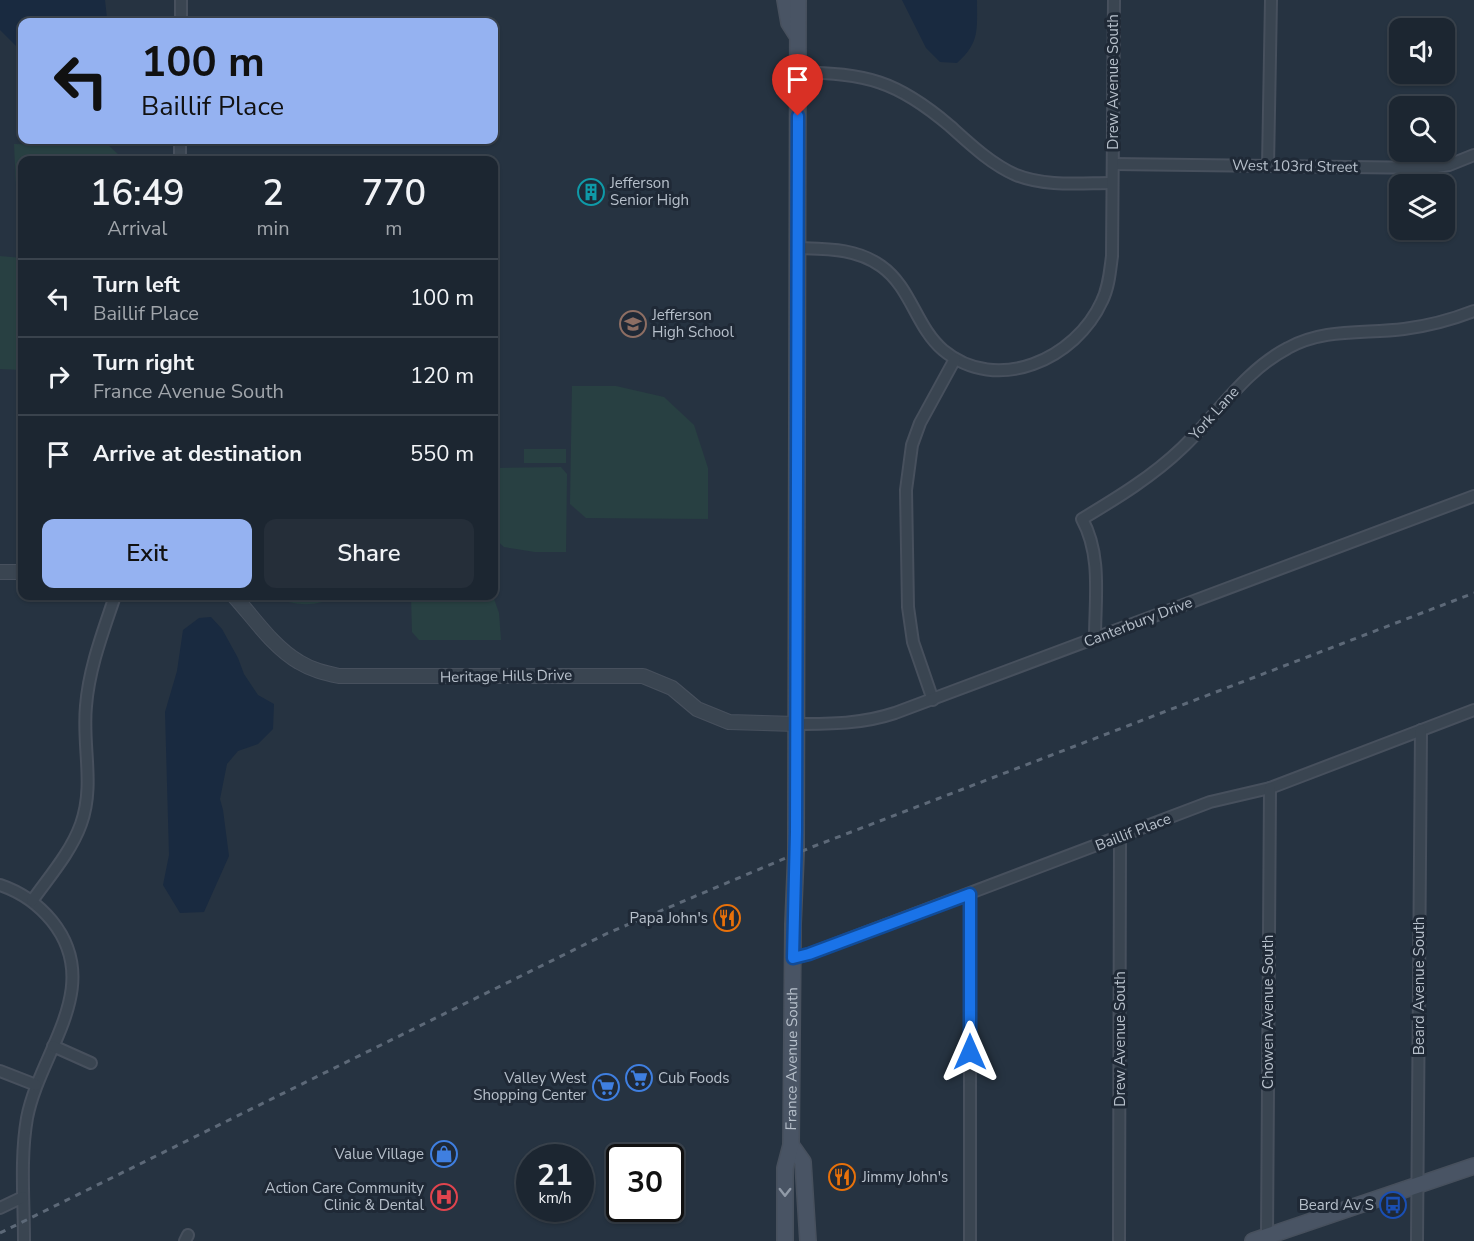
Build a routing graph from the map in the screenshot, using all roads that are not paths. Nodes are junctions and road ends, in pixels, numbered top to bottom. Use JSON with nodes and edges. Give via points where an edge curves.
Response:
{"nodes":[{"id":1,"x":181,"y":0,"type":"edge"},
{"id":2,"x":785,"y":0,"type":"edge"},
{"id":3,"x":798,"y":0,"type":"edge"},
{"id":4,"x":1114,"y":0,"type":"edge"},
{"id":5,"x":1272,"y":0,"type":"edge"},
{"id":6,"x":181,"y":18,"type":"edge"},
{"id":7,"x":798,"y":36,"type":"junction"},
{"id":8,"x":798,"y":72,"type":"junction"},
{"id":9,"x":1474,"y":155,"type":"edge"},
{"id":10,"x":1113,"y":164,"type":"junction"},
{"id":11,"x":1269,"y":166,"type":"junction"},
{"id":12,"x":1112,"y":183,"type":"junction"},
{"id":13,"x":797,"y":248,"type":"junction"},
{"id":14,"x":1474,"y":311,"type":"edge"},
{"id":15,"x":955,"y":359,"type":"junction"},
{"id":16,"x":1474,"y":496,"type":"edge"},
{"id":17,"x":0,"y":572,"type":"edge"},
{"id":18,"x":18,"y":572,"type":"edge"},
{"id":19,"x":114,"y":600,"type":"edge"},
{"id":20,"x":238,"y":600,"type":"edge"},
{"id":21,"x":1095,"y":638,"type":"junction"},
{"id":22,"x":933,"y":700,"type":"junction"},
{"id":23,"x":1474,"y":710,"type":"edge"},
{"id":24,"x":796,"y":724,"type":"junction"},
{"id":25,"x":1421,"y":730,"type":"junction"},
{"id":26,"x":1270,"y":788,"type":"junction"},
{"id":27,"x":1120,"y":837,"type":"junction"},
{"id":28,"x":0,"y":885,"type":"edge"},
{"id":29,"x":970,"y":894,"type":"junction"},
{"id":30,"x":32,"y":901,"type":"junction"},
{"id":31,"x":793,"y":958,"type":"junction"},
{"id":32,"x":53,"y":1046,"type":"junction"},
{"id":33,"x":91,"y":1063,"type":"dead end"},
{"id":34,"x":0,"y":1071,"type":"edge"},
{"id":35,"x":36,"y":1084,"type":"junction"},
{"id":36,"x":791,"y":1144,"type":"junction"},
{"id":37,"x":1474,"y":1166,"type":"edge"},
{"id":38,"x":1418,"y":1186,"type":"junction"},
{"id":39,"x":23,"y":1197,"type":"junction"},
{"id":40,"x":0,"y":1208,"type":"edge"},
{"id":41,"x":1260,"y":1239,"type":"edge"},
{"id":42,"x":24,"y":1241,"type":"edge"},
{"id":43,"x":786,"y":1241,"type":"edge"},
{"id":44,"x":808,"y":1241,"type":"edge"},
{"id":45,"x":970,"y":1241,"type":"edge"},
{"id":46,"x":1119,"y":1241,"type":"edge"},
{"id":47,"x":1417,"y":1241,"type":"edge"}],
"edges":[{"from":1,"to":6,"type":"street"},
{"from":2,"to":7,"type":"main road","via":[[789,23]]},
{"from":3,"to":7,"type":"main road","name":"France Avenue South"},
{"from":4,"to":10,"type":"street","name":"Drew Avenue South"},
{"from":5,"to":11,"type":"street"},
{"from":7,"to":8,"type":"main road","name":"France Avenue South"},
{"from":8,"to":12,"type":"street","via":[[853,75],[896,88],[934,113],[997,165],[1018,176],[1050,182]]},
{"from":8,"to":13,"type":"main road","name":"France Avenue South"},
{"from":9,"to":11,"type":"street","name":"West 103rd Street","via":[[1430,168]]},
{"from":10,"to":11,"type":"street","name":"West 103rd Street"},
{"from":10,"to":12,"type":"street","name":"Drew Avenue South"},
{"from":12,"to":15,"type":"street","via":[[1109,278],[1101,304],[1077,337],[1060,352],[1018,369],[974,368]]},
{"from":13,"to":15,"type":"street","via":[[846,250],[880,265],[906,292],[929,333]]},
{"from":13,"to":24,"type":"main road","name":"France Avenue South"},
{"from":14,"to":21,"type":"street","name":"York Lane","via":[[1442,323],[1403,330],[1314,337],[1283,351],[1249,375],[1208,423],[1151,474],[1082,519],[1090,533],[1095,562]]},
{"from":15,"to":22,"type":"street","via":[[920,423],[910,456],[906,490],[908,607],[913,642]]},
{"from":16,"to":21,"type":"street","name":"Canterbury Drive"},
{"from":17,"to":18,"type":"street"},
{"from":19,"to":30,"type":"street","via":[[89,679],[88,778],[81,825],[71,847]]},
{"from":20,"to":24,"type":"street","name":"Heritage Hills Drive","via":[[298,662],[339,676],[643,676],[672,688],[697,709],[729,722]]},
{"from":21,"to":22,"type":"street","name":"Canterbury Drive"},
{"from":22,"to":24,"type":"street","name":"Canterbury Drive","via":[[875,720]]},
{"from":23,"to":25,"type":"street","name":"Baillif Place"},
{"from":24,"to":31,"type":"main road","name":"France Avenue South"},
{"from":25,"to":26,"type":"street","name":"Baillif Place"},
{"from":25,"to":38,"type":"street","name":"Beard Avenue South"},
{"from":26,"to":27,"type":"street","name":"Baillif Place","via":[[1210,802]]},
{"from":26,"to":41,"type":"street","name":"Chowen Avenue South"},
{"from":27,"to":29,"type":"street","name":"Baillif Place"},
{"from":27,"to":46,"type":"street","name":"Drew Avenue South"},
{"from":28,"to":30,"type":"street"},
{"from":29,"to":31,"type":"street","name":"Baillif Place"},
{"from":29,"to":45,"type":"street"},
{"from":30,"to":32,"type":"street","via":[[58,928],[72,964],[71,1001]]},
{"from":31,"to":36,"type":"main road","name":"France Avenue South"},
{"from":32,"to":33,"type":"street"},
{"from":32,"to":35,"type":"street"},
{"from":34,"to":35,"type":"street"},
{"from":35,"to":39,"type":"street","via":[[26,1127]]},
{"from":36,"to":43,"type":"main road","name":"France Avenue South","one_way":true,"via":[[785,1168]]},
{"from":36,"to":44,"type":"main road","name":"France Avenue South","via":[[803,1162]]},
{"from":37,"to":38,"type":"main road"},
{"from":38,"to":41,"type":"main road"},
{"from":38,"to":47,"type":"street","name":"Beard Avenue South"},
{"from":39,"to":40,"type":"street"},
{"from":39,"to":42,"type":"street"}]}
